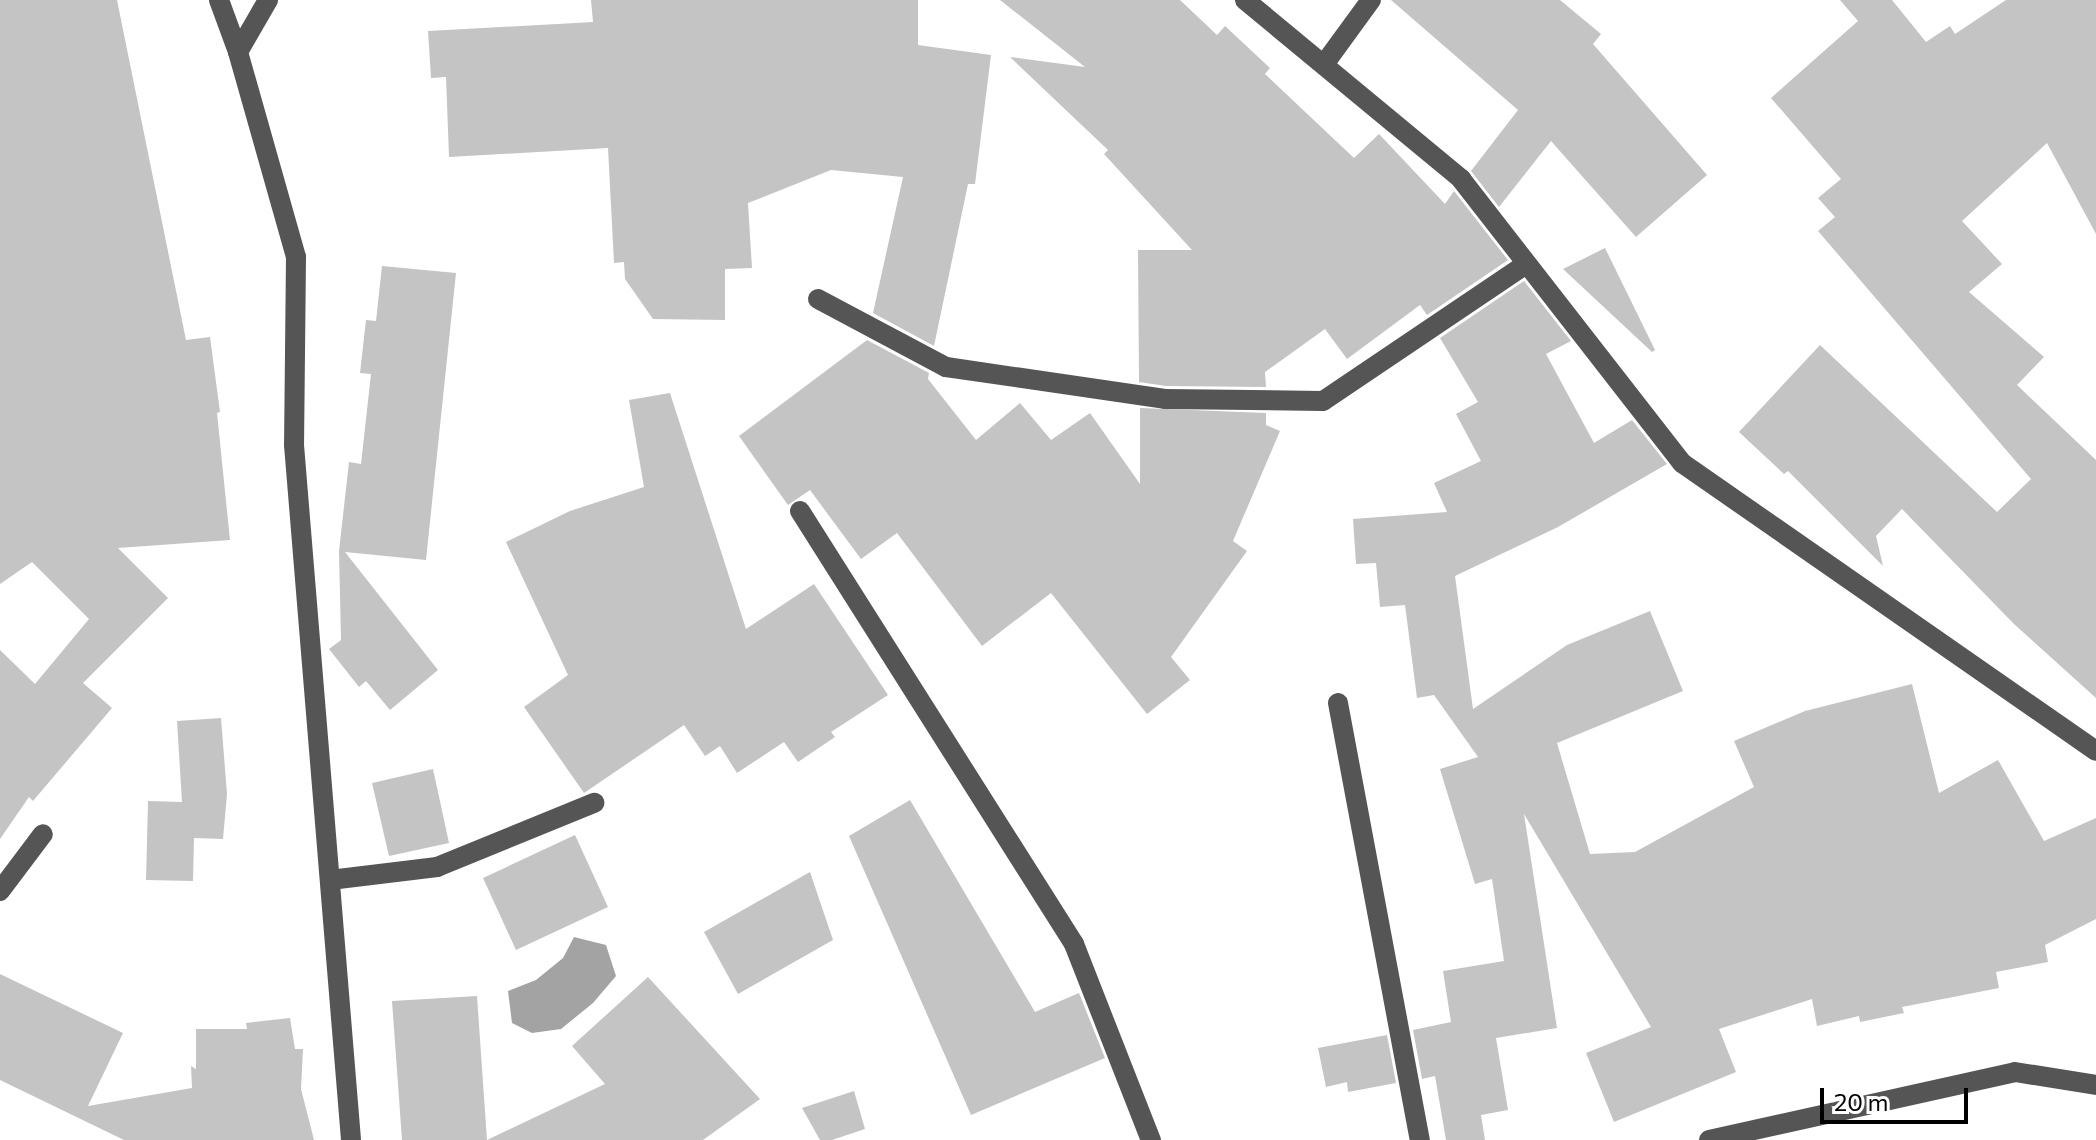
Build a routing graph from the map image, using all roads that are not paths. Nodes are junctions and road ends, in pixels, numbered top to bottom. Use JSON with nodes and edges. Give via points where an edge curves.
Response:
{"nodes":[{"id":1,"x":219,"y":0,"type":"edge"},
{"id":2,"x":268,"y":0,"type":"edge"},
{"id":3,"x":1245,"y":0,"type":"edge"},
{"id":4,"x":1371,"y":0,"type":"edge"},
{"id":5,"x":238,"y":52,"type":"junction"},
{"id":6,"x":1325,"y":63,"type":"junction"},
{"id":7,"x":1526,"y":264,"type":"junction"},
{"id":8,"x":818,"y":299,"type":"dead end"},
{"id":9,"x":800,"y":511,"type":"dead end"},
{"id":10,"x":1338,"y":703,"type":"dead end"},
{"id":11,"x":2096,"y":751,"type":"edge"},
{"id":12,"x":594,"y":803,"type":"dead end"},
{"id":13,"x":43,"y":834,"type":"dead end"},
{"id":14,"x":330,"y":880,"type":"junction"},
{"id":15,"x":0,"y":891,"type":"edge"},
{"id":16,"x":2096,"y":1085,"type":"edge"},
{"id":17,"x":351,"y":1140,"type":"edge"},
{"id":18,"x":1151,"y":1140,"type":"edge"},
{"id":19,"x":1420,"y":1140,"type":"edge"},
{"id":20,"x":1709,"y":1140,"type":"edge"}],
"edges":[{"from":1,"to":5,"type":"street"},
{"from":2,"to":5,"type":"street"},
{"from":3,"to":6,"type":"street"},
{"from":4,"to":6,"type":"street"},
{"from":5,"to":14,"type":"street","via":[[296,257],[294,445]]},
{"from":6,"to":7,"type":"street","via":[[1461,179]]},
{"from":7,"to":8,"type":"street","via":[[1323,401],[1165,399],[946,367]]},
{"from":7,"to":11,"type":"street","via":[[1682,463]]},
{"from":9,"to":18,"type":"street","via":[[1074,944]]},
{"from":10,"to":19,"type":"street"},
{"from":12,"to":14,"type":"street","via":[[437,867]]},
{"from":13,"to":15,"type":"street"},
{"from":14,"to":17,"type":"street"},
{"from":16,"to":20,"type":"street","via":[[2015,1072]]}]}
